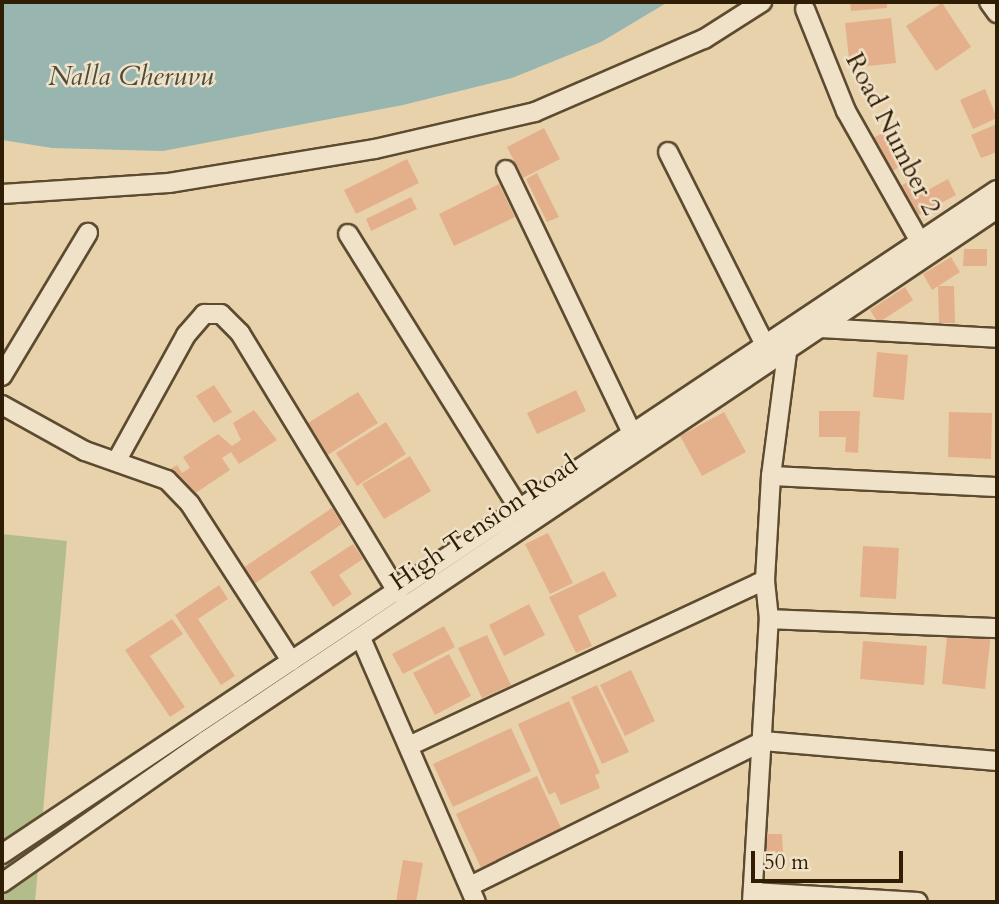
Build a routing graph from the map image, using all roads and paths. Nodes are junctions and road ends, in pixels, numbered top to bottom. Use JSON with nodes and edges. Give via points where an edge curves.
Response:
{"nodes":[{"id":1,"x":762,"y":2,"type":"edge"},
{"id":2,"x":989,"y":2,"type":"edge"},
{"id":3,"x":805,"y":9,"type":"dead end"},
{"id":4,"x":997,"y":13,"type":"edge"},
{"id":5,"x":668,"y":152,"type":"dead end"},
{"id":6,"x":506,"y":170,"type":"dead end"},
{"id":7,"x":997,"y":190,"type":"edge"},
{"id":8,"x":2,"y":194,"type":"edge"},
{"id":9,"x":997,"y":209,"type":"edge"},
{"id":10,"x":88,"y":233,"type":"dead end"},
{"id":11,"x":348,"y":234,"type":"dead end"},
{"id":12,"x":920,"y":242,"type":"junction"},
{"id":13,"x":820,"y":328,"type":"junction"},
{"id":14,"x":997,"y":338,"type":"edge"},
{"id":15,"x":775,"y":353,"type":"junction"},
{"id":16,"x":2,"y":376,"type":"edge"},
{"id":17,"x":2,"y":405,"type":"edge"},
{"id":18,"x":632,"y":433,"type":"junction"},
{"id":19,"x":117,"y":460,"type":"junction"},
{"id":20,"x":771,"y":476,"type":"junction"},
{"id":21,"x":997,"y":487,"type":"edge"},
{"id":22,"x":520,"y":510,"type":"junction"},
{"id":23,"x":765,"y":580,"type":"junction"},
{"id":24,"x":398,"y":593,"type":"junction"},
{"id":25,"x":769,"y":619,"type":"junction"},
{"id":26,"x":997,"y":628,"type":"edge"},
{"id":27,"x":361,"y":638,"type":"junction"},
{"id":28,"x":291,"y":661,"type":"junction"},
{"id":29,"x":763,"y":741,"type":"junction"},
{"id":30,"x":409,"y":746,"type":"junction"},
{"id":31,"x":997,"y":761,"type":"edge"},
{"id":32,"x":135,"y":765,"type":"junction"},
{"id":33,"x":144,"y":783,"type":"junction"},
{"id":34,"x":74,"y":806,"type":"junction"},
{"id":35,"x":84,"y":825,"type":"junction"},
{"id":36,"x":2,"y":855,"type":"edge"},
{"id":37,"x":2,"y":883,"type":"edge"},
{"id":38,"x":473,"y":894,"type":"edge"},
{"id":39,"x":752,"y":897,"type":"edge"},
{"id":40,"x":918,"y":902,"type":"edge"}],
"edges":[{"from":1,"to":8,"type":"street","via":[[704,39],[535,112],[375,149],[169,183]]},
{"from":2,"to":4,"type":"street"},
{"from":3,"to":12,"type":"street","name":"Road Number 2","via":[[846,111]]},
{"from":5,"to":15,"type":"street"},
{"from":6,"to":18,"type":"street"},
{"from":7,"to":12,"type":"street","name":"High Tension Road"},
{"from":9,"to":13,"type":"street","name":"High Tension Road"},
{"from":10,"to":16,"type":"street"},
{"from":11,"to":22,"type":"street"},
{"from":12,"to":15,"type":"street","name":"High Tension Road"},
{"from":13,"to":14,"type":"street"},
{"from":13,"to":15,"type":"street","name":"High Tension Road"},
{"from":15,"to":18,"type":"street","name":"High Tension Road"},
{"from":15,"to":20,"type":"street"},
{"from":15,"to":27,"type":"street","name":"High Tension Road"},
{"from":17,"to":19,"type":"street","via":[[85,451]]},
{"from":18,"to":22,"type":"street","name":"High Tension Road"},
{"from":19,"to":24,"type":"street","via":[[186,335],[204,314],[221,314],[240,333]]},
{"from":19,"to":28,"type":"street","via":[[167,480],[190,504]]},
{"from":20,"to":21,"type":"street"},
{"from":20,"to":23,"type":"street"},
{"from":22,"to":24,"type":"street","name":"High Tension Road"},
{"from":23,"to":25,"type":"street"},
{"from":23,"to":30,"type":"street"},
{"from":24,"to":28,"type":"street","name":"High Tension Road"},
{"from":25,"to":26,"type":"street"},
{"from":25,"to":29,"type":"street"},
{"from":27,"to":30,"type":"street"},
{"from":27,"to":33,"type":"street","name":"High Tension Road"},
{"from":28,"to":32,"type":"street","name":"High Tension Road"},
{"from":29,"to":31,"type":"street"},
{"from":29,"to":38,"type":"street"},
{"from":29,"to":39,"type":"street"},
{"from":30,"to":38,"type":"street"},
{"from":32,"to":33,"type":"street"},
{"from":32,"to":34,"type":"street","name":"High Tension Road"},
{"from":33,"to":35,"type":"street","name":"High Tension Road"},
{"from":34,"to":35,"type":"street"},
{"from":34,"to":36,"type":"street","name":"High Tension Road"},
{"from":35,"to":37,"type":"street","name":"High Tension Road"},
{"from":39,"to":40,"type":"street"}]}
